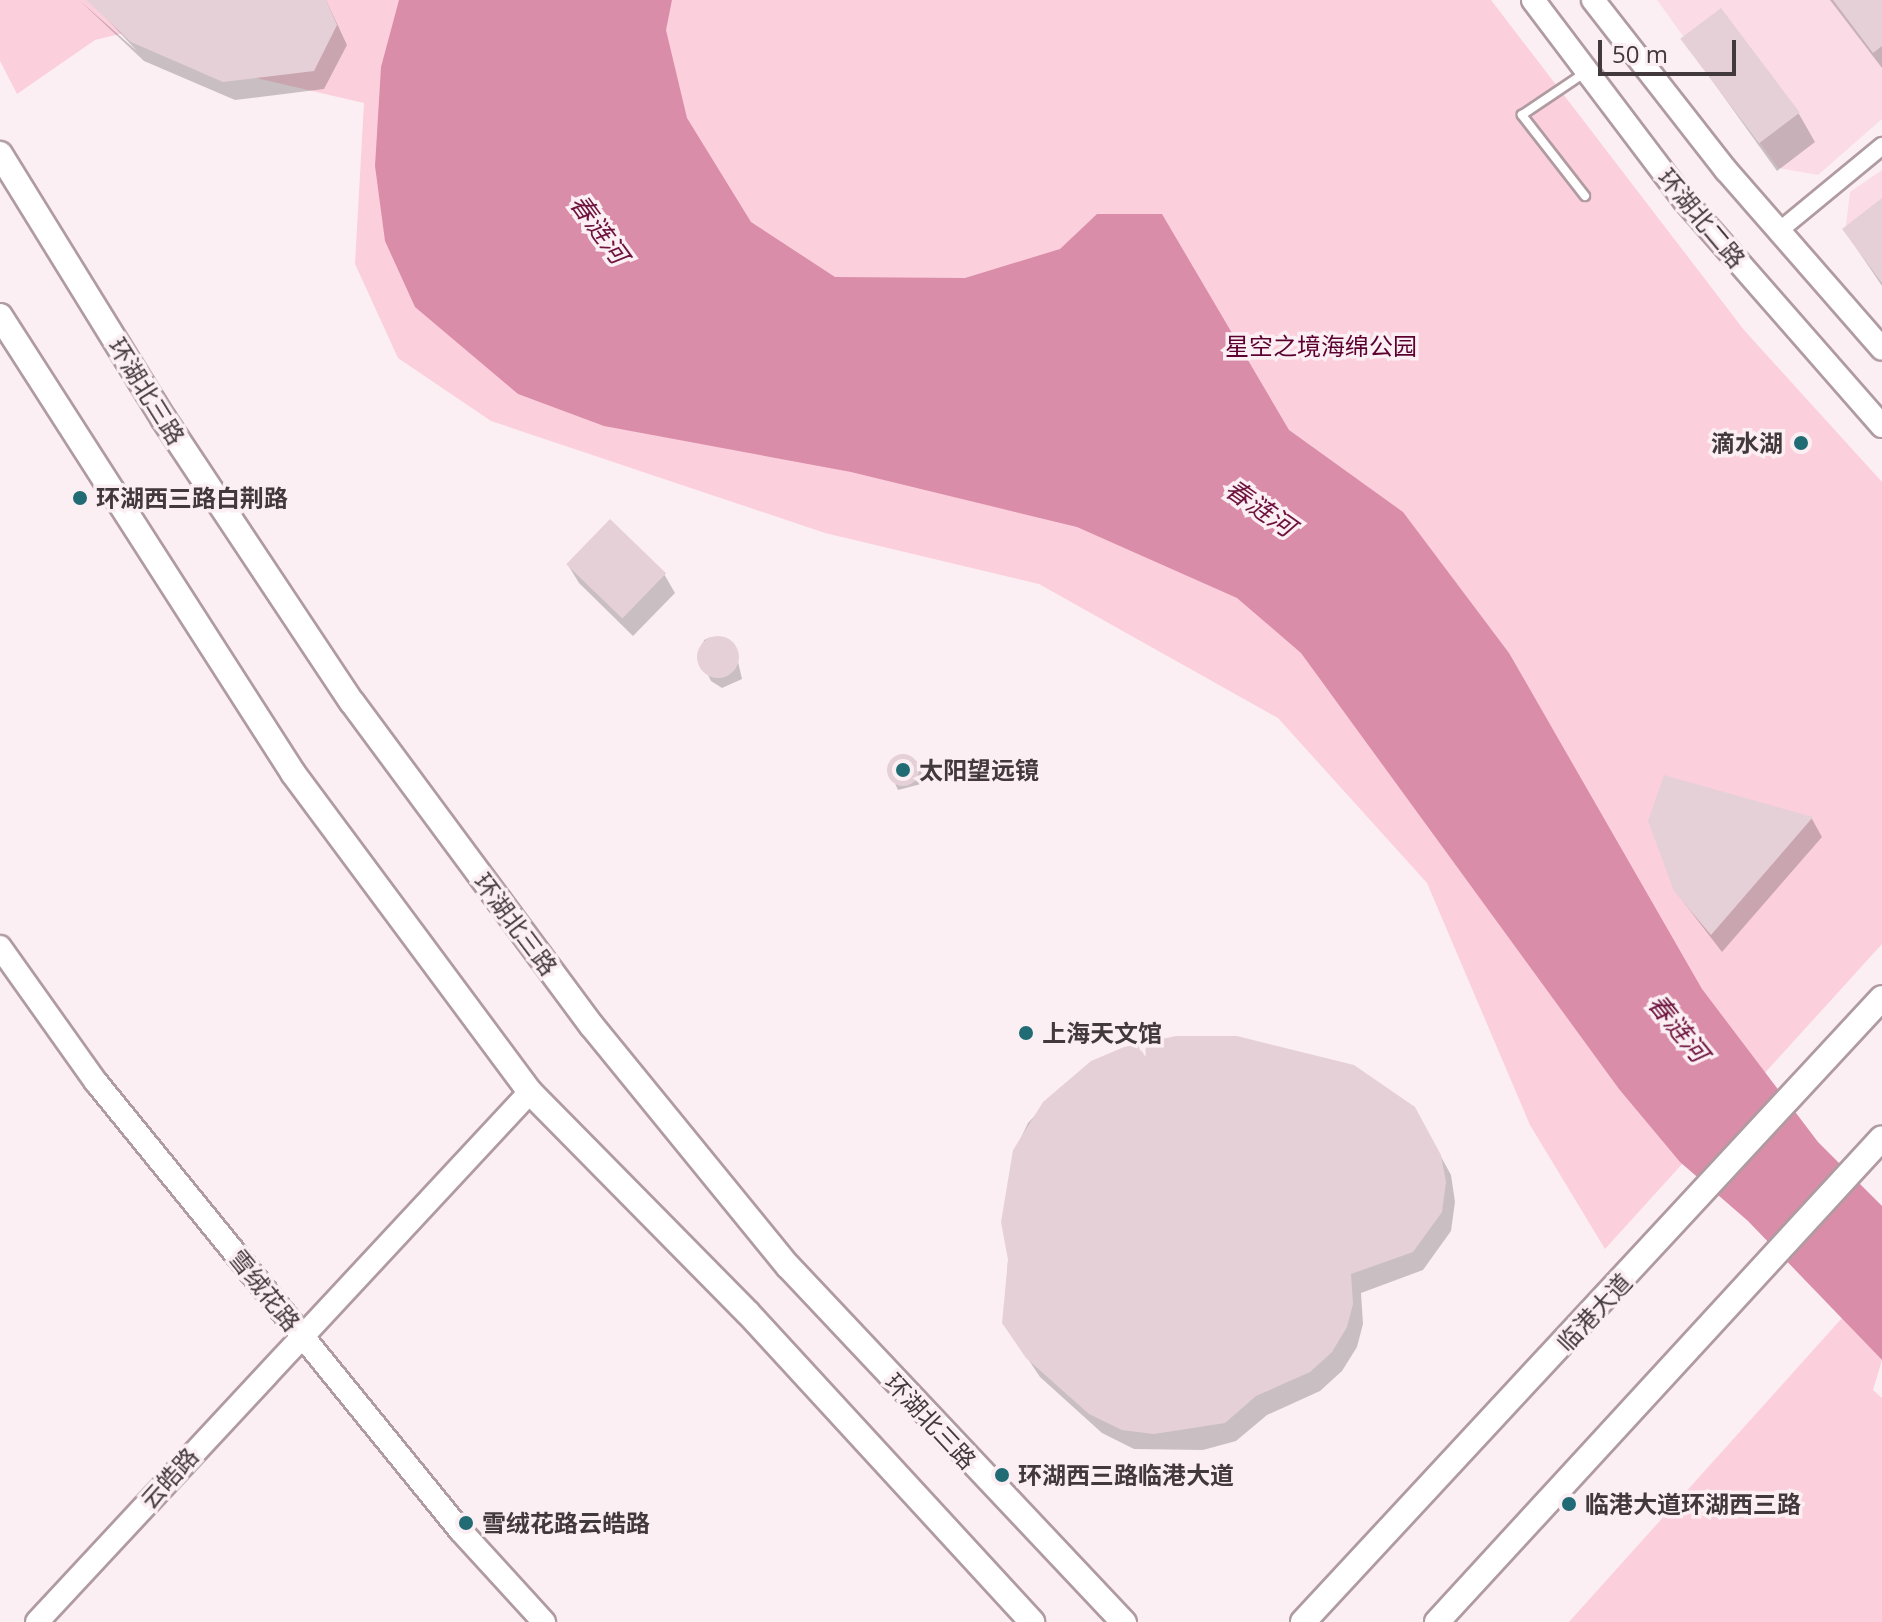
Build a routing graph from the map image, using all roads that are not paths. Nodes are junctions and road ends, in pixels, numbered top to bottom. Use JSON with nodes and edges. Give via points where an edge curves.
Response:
{"nodes":[{"id":1,"x":1533,"y":0,"type":"edge"},
{"id":2,"x":1593,"y":0,"type":"edge"},
{"id":3,"x":1586,"y":71,"type":"junction"},
{"id":4,"x":1882,"y":146,"type":"edge"},
{"id":5,"x":3,"y":164,"type":"edge"},
{"id":6,"x":1585,"y":196,"type":"dead end"},
{"id":7,"x":1779,"y":231,"type":"junction"},
{"id":8,"x":0,"y":316,"type":"edge"},
{"id":9,"x":1882,"y":349,"type":"edge"},
{"id":10,"x":1882,"y":426,"type":"edge"},
{"id":11,"x":0,"y":947,"type":"edge"},
{"id":12,"x":1882,"y":998,"type":"edge"},
{"id":13,"x":530,"y":1092,"type":"junction"},
{"id":14,"x":1882,"y":1138,"type":"edge"},
{"id":15,"x":300,"y":1334,"type":"junction"},
{"id":16,"x":37,"y":1622,"type":"edge"},
{"id":17,"x":544,"y":1622,"type":"edge"},
{"id":18,"x":1032,"y":1622,"type":"edge"},
{"id":19,"x":1124,"y":1622,"type":"edge"},
{"id":20,"x":1303,"y":1622,"type":"edge"},
{"id":21,"x":1437,"y":1622,"type":"edge"}],
"edges":[{"from":1,"to":3,"type":"street","name":"环湖北二路"},
{"from":2,"to":7,"type":"street","name":"环湖北二路"},
{"from":3,"to":6,"type":"lane","via":[[1522,115]]},
{"from":3,"to":10,"type":"street","name":"环湖北二路","via":[[1685,201]]},
{"from":4,"to":7,"type":"street"},
{"from":5,"to":19,"type":"main road","name":"环湖北三路","via":[[163,418],[352,702],[592,1026],[788,1266]]},
{"from":7,"to":9,"type":"street","name":"环湖北二路"},
{"from":8,"to":13,"type":"main road","via":[[293,773]]},
{"from":11,"to":15,"type":"street","name":"雪绒花路","via":[[96,1082]]},
{"from":12,"to":20,"type":"main road","name":"临港大道"},
{"from":13,"to":15,"type":"street","name":"云皓路"},
{"from":13,"to":18,"type":"main road","via":[[748,1313]]},
{"from":14,"to":21,"type":"main road"},
{"from":15,"to":16,"type":"street","name":"云皓路"},
{"from":15,"to":17,"type":"street","name":"雪绒花路","via":[[460,1530]]}]}
